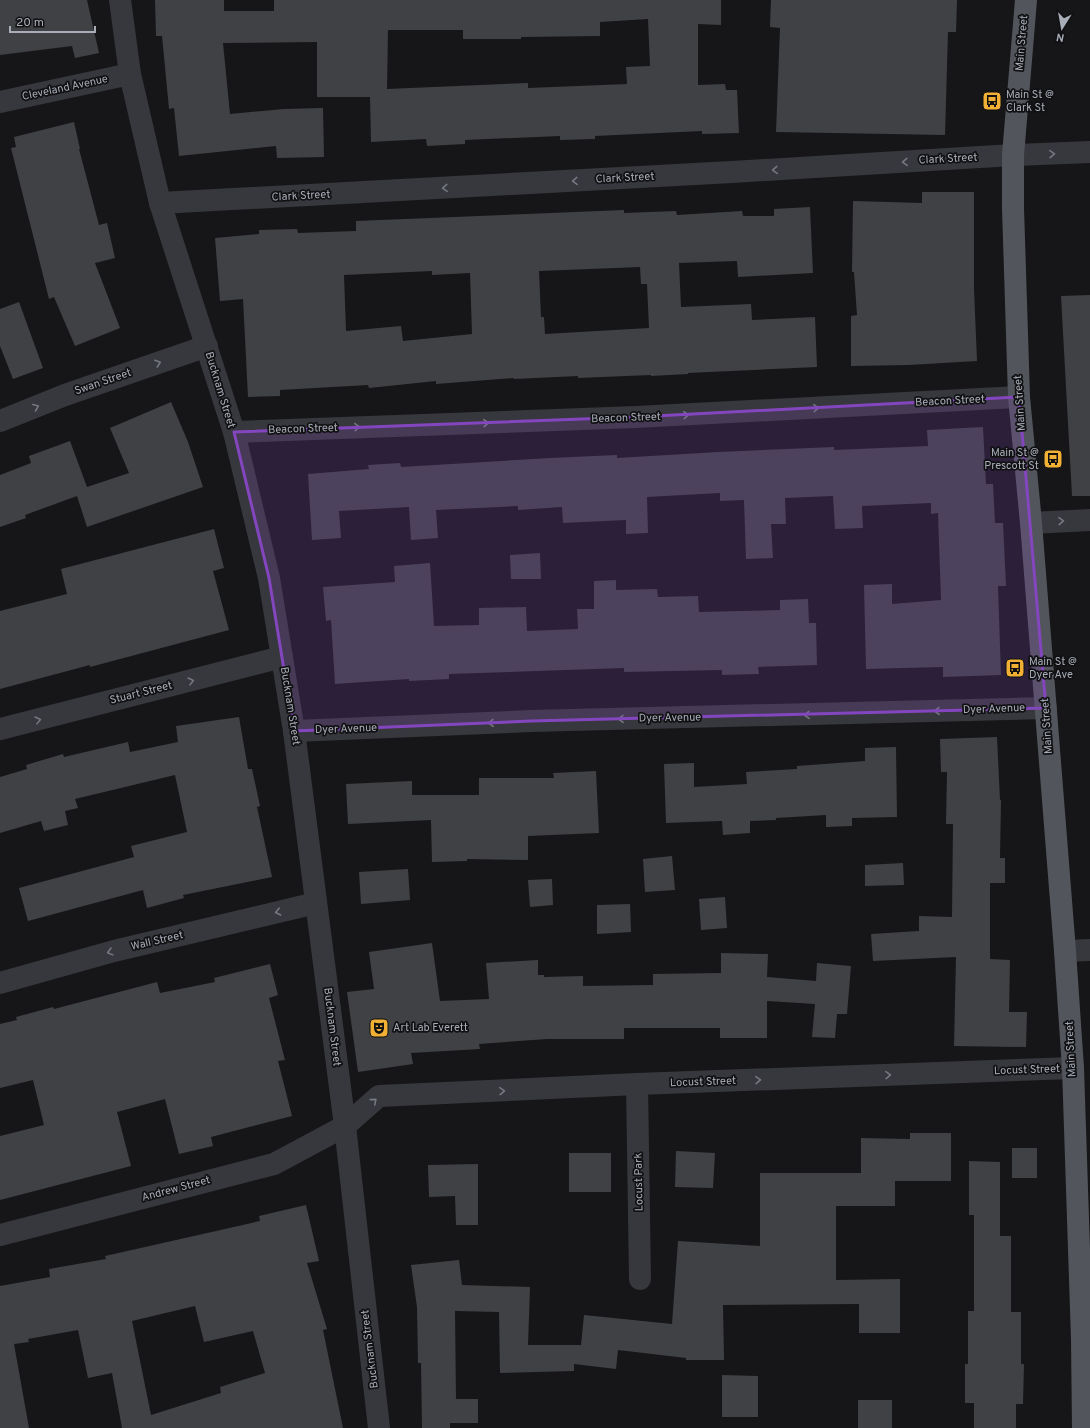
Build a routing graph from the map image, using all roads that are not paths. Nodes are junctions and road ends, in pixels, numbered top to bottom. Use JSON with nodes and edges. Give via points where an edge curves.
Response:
{"nodes":[{"id":1,"x":120,"y":0,"type":"edge"},
{"id":2,"x":1026,"y":0,"type":"edge"},
{"id":3,"x":130,"y":74,"type":"junction"},
{"id":4,"x":0,"y":102,"type":"edge"},
{"id":5,"x":1090,"y":152,"type":"edge"},
{"id":6,"x":1013,"y":155,"type":"junction"},
{"id":7,"x":160,"y":204,"type":"junction"},
{"id":8,"x":207,"y":346,"type":"junction"},
{"id":9,"x":1019,"y":397,"type":"junction"},
{"id":10,"x":0,"y":421,"type":"edge"},
{"id":11,"x":234,"y":432,"type":"junction"},
{"id":12,"x":1090,"y":520,"type":"edge"},
{"id":13,"x":1031,"y":523,"type":"junction"},
{"id":14,"x":282,"y":657,"type":"junction"},
{"id":15,"x":1046,"y":708,"type":"junction"},
{"id":16,"x":0,"y":729,"type":"edge"},
{"id":17,"x":294,"y":731,"type":"junction"},
{"id":18,"x":316,"y":903,"type":"junction"},
{"id":19,"x":1090,"y":950,"type":"edge"},
{"id":20,"x":1065,"y":951,"type":"junction"},
{"id":21,"x":0,"y":983,"type":"edge"},
{"id":22,"x":1072,"y":1068,"type":"junction"},
{"id":23,"x":637,"y":1084,"type":"junction"},
{"id":24,"x":345,"y":1126,"type":"junction"},
{"id":25,"x":0,"y":1235,"type":"edge"},
{"id":26,"x":640,"y":1279,"type":"dead end"},
{"id":27,"x":1086,"y":1339,"type":"edge"},
{"id":28,"x":380,"y":1428,"type":"edge"},
{"id":29,"x":1083,"y":1428,"type":"edge"}],
"edges":[{"from":1,"to":3,"type":"street","name":"Bucknam Street"},
{"from":2,"to":6,"type":"main road","name":"Main Street"},
{"from":3,"to":4,"type":"street","name":"Cleveland Avenue"},
{"from":3,"to":7,"type":"street","name":"Bucknam Street"},
{"from":6,"to":5,"type":"street","name":"Clark Street","one_way":true},
{"from":6,"to":7,"type":"street","name":"Clark Street","one_way":true},
{"from":6,"to":9,"type":"main road","name":"Main Street"},
{"from":7,"to":8,"type":"street","name":"Bucknam Street"},
{"from":10,"to":8,"type":"street","name":"Swan Street","one_way":true,"via":[[65,395]]},
{"from":8,"to":11,"type":"street","name":"Bucknam Street"},
{"from":11,"to":9,"type":"street","name":"Beacon Street","one_way":true,"via":[[636,418]]},
{"from":9,"to":13,"type":"main road","name":"Main Street"},
{"from":11,"to":14,"type":"street","name":"Bucknam Street","via":[[269,578]]},
{"from":13,"to":12,"type":"street","one_way":true},
{"from":13,"to":15,"type":"main road","name":"Main Street"},
{"from":16,"to":14,"type":"street","name":"Stuart Street","one_way":true},
{"from":14,"to":17,"type":"street","name":"Bucknam Street"},
{"from":15,"to":17,"type":"street","name":"Dyer Avenue","one_way":true,"via":[[531,721]]},
{"from":15,"to":20,"type":"main road","name":"Main Street"},
{"from":17,"to":18,"type":"street","name":"Bucknam Street"},
{"from":18,"to":21,"type":"street","name":"Wall Street","one_way":true,"via":[[114,951]]},
{"from":18,"to":24,"type":"street","name":"Bucknam Street"},
{"from":19,"to":20,"type":"street"},
{"from":20,"to":22,"type":"main road","name":"Main Street"},
{"from":23,"to":22,"type":"street","name":"Locust Street","one_way":true},
{"from":22,"to":27,"type":"main road","name":"Main Street"},
{"from":24,"to":23,"type":"street","name":"Locust Street","one_way":true,"via":[[379,1096]]},
{"from":23,"to":26,"type":"street","name":"Locust Park"},
{"from":24,"to":25,"type":"street","name":"Andrew Street","via":[[274,1164]]},
{"from":24,"to":28,"type":"street","name":"Bucknam Street"},
{"from":27,"to":29,"type":"main road","name":"Main Street"}]}
